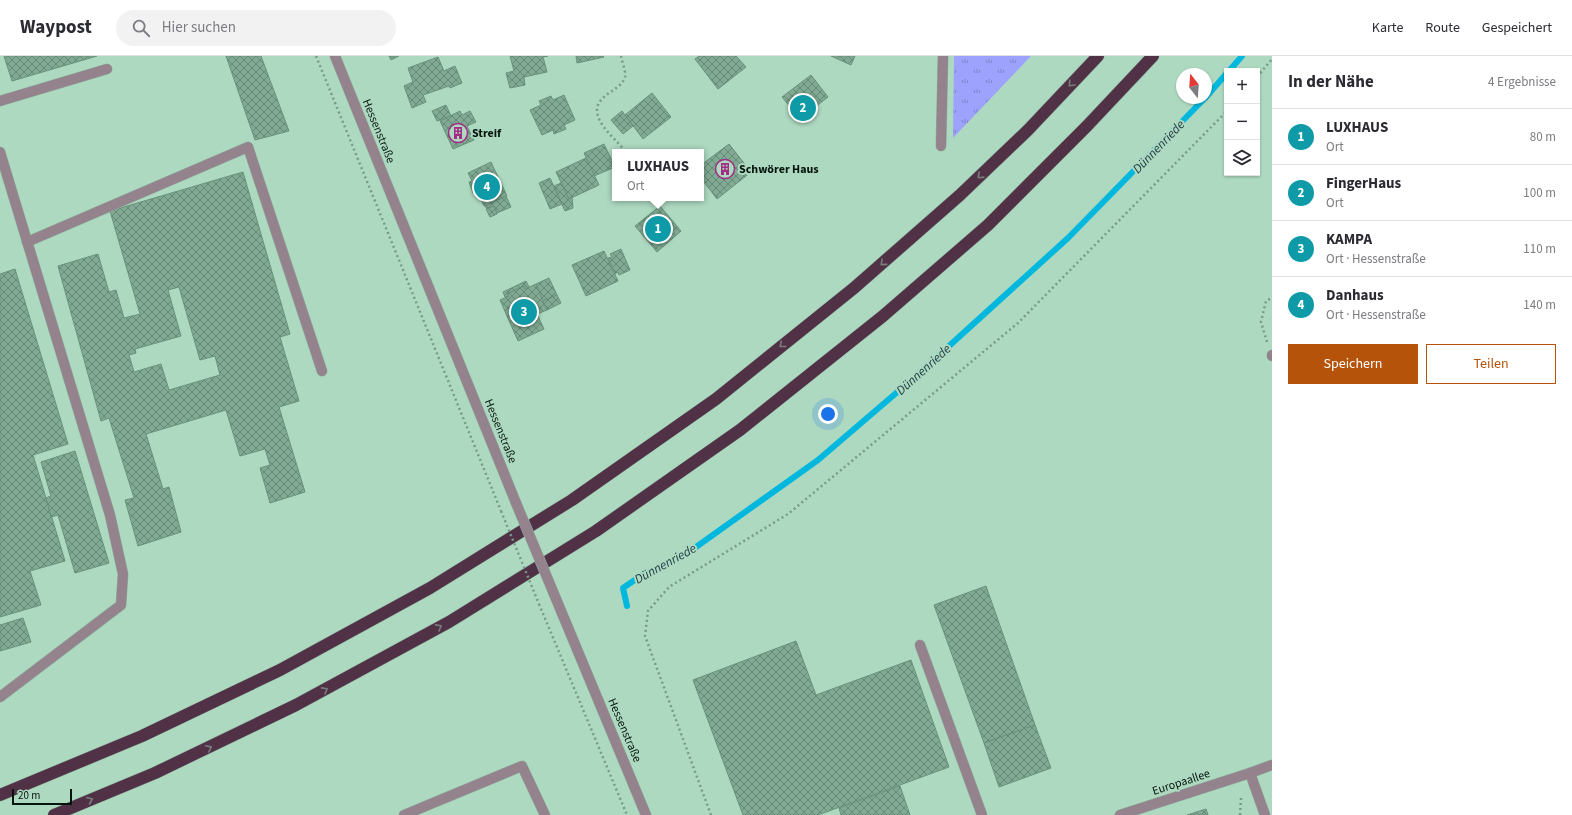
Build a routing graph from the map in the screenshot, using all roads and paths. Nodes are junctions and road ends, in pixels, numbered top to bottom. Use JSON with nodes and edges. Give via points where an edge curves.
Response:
{"nodes":[{"id":1,"x":316,"y":56,"type":"edge"},
{"id":2,"x":335,"y":56,"type":"edge"},
{"id":3,"x":621,"y":56,"type":"edge"},
{"id":4,"x":943,"y":56,"type":"edge"},
{"id":5,"x":1098,"y":56,"type":"edge"},
{"id":6,"x":1153,"y":56,"type":"edge"},
{"id":7,"x":1272,"y":59,"type":"edge"},
{"id":8,"x":107,"y":69,"type":"dead end"},
{"id":9,"x":1260,"y":73,"type":"edge"},
{"id":10,"x":0,"y":101,"type":"edge"},
{"id":11,"x":1224,"y":114,"type":"edge"},
{"id":12,"x":941,"y":146,"type":"dead end"},
{"id":13,"x":624,"y":149,"type":"edge"},
{"id":14,"x":0,"y":152,"type":"edge"},
{"id":15,"x":27,"y":242,"type":"junction"},
{"id":16,"x":1272,"y":298,"type":"edge"},
{"id":17,"x":1272,"y":356,"type":"edge"},
{"id":18,"x":322,"y":371,"type":"dead end"},
{"id":19,"x":920,"y":645,"type":"dead end"},
{"id":20,"x":0,"y":696,"type":"edge"},
{"id":21,"x":1272,"y":765,"type":"edge"},
{"id":22,"x":1250,"y":773,"type":"junction"},
{"id":23,"x":0,"y":795,"type":"edge"},
{"id":24,"x":54,"y":815,"type":"edge"},
{"id":25,"x":404,"y":815,"type":"edge"},
{"id":26,"x":545,"y":815,"type":"edge"},
{"id":27,"x":627,"y":815,"type":"edge"},
{"id":28,"x":646,"y":815,"type":"edge"},
{"id":29,"x":712,"y":815,"type":"edge"},
{"id":30,"x":982,"y":815,"type":"edge"},
{"id":31,"x":1120,"y":815,"type":"edge"},
{"id":32,"x":1265,"y":815,"type":"edge"}],
"edges":[{"from":1,"to":27,"type":"path","bridge":true},
{"from":2,"to":28,"type":"street","name":"Hessenstraße","bridge":true},
{"from":3,"to":13,"type":"path","via":[[625,75],[623,81],[605,96],[597,111],[601,121]]},
{"from":4,"to":12,"type":"street"},
{"from":5,"to":23,"type":"highway","one_way":true,"via":[[1028,130],[960,195],[854,288],[716,398],[572,500],[430,588],[280,670],[142,736]]},
{"from":24,"to":6,"type":"highway","one_way":true,"via":[[155,773],[296,706],[449,622],[596,530],[740,430],[883,316],[988,225]]},
{"from":7,"to":9,"type":"path"},
{"from":8,"to":10,"type":"street"},
{"from":11,"to":29,"type":"path","via":[[1018,323],[788,514],[669,587],[648,611],[645,636]]},
{"from":14,"to":15,"type":"street"},
{"from":15,"to":18,"type":"street","via":[[248,147]]},
{"from":15,"to":20,"type":"street","via":[[110,515],[123,574],[121,605]]},
{"from":16,"to":17,"type":"path","via":[[1266,301],[1261,322]]},
{"from":19,"to":30,"type":"street"},
{"from":21,"to":22,"type":"street","name":"Europaallee"},
{"from":22,"to":31,"type":"street","name":"Europaallee"},
{"from":22,"to":32,"type":"street"},
{"from":25,"to":26,"type":"street","via":[[522,766]]}]}
